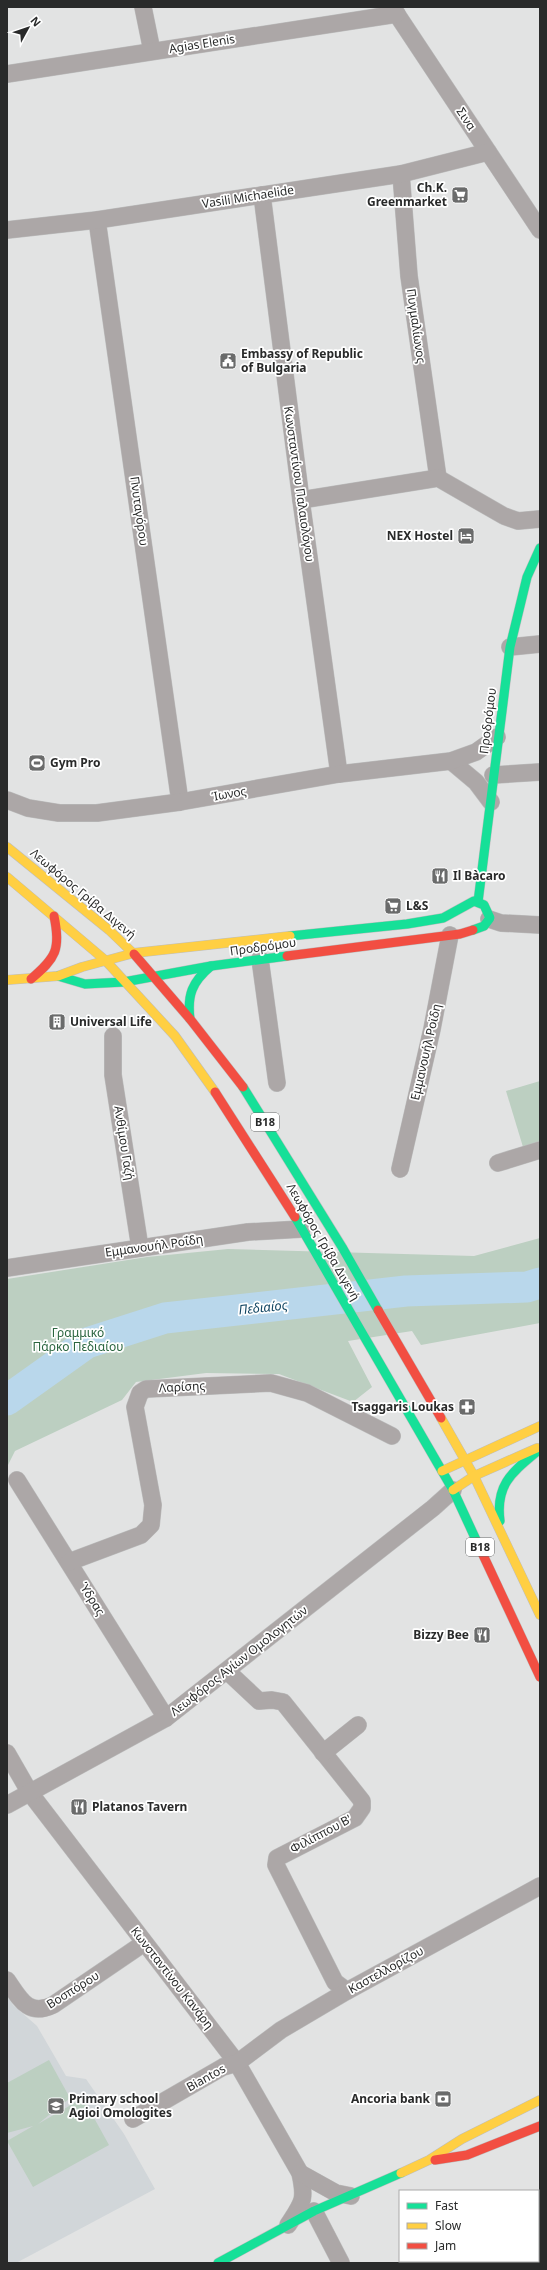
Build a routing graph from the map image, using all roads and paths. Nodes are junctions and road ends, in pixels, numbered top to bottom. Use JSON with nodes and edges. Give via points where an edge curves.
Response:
{"nodes":[{"id":1,"x":143,"y":7,"type":"edge"},
{"id":2,"x":395,"y":11,"type":"edge"},
{"id":3,"x":152,"y":51,"type":"junction"},
{"id":4,"x":7,"y":74,"type":"edge"},
{"id":5,"x":488,"y":152,"type":"junction"},
{"id":6,"x":401,"y":174,"type":"junction"},
{"id":7,"x":262,"y":194,"type":"junction"},
{"id":8,"x":97,"y":220,"type":"junction"},
{"id":9,"x":7,"y":230,"type":"edge"},
{"id":10,"x":540,"y":230,"type":"edge"},
{"id":11,"x":438,"y":478,"type":"junction"},
{"id":12,"x":301,"y":500,"type":"junction"},
{"id":13,"x":540,"y":519,"type":"edge"},
{"id":14,"x":540,"y":548,"type":"edge"},
{"id":15,"x":540,"y":644,"type":"edge"},
{"id":16,"x":510,"y":648,"type":"junction"},
{"id":17,"x":497,"y":738,"type":"junction"},
{"id":18,"x":451,"y":761,"type":"junction"},
{"id":19,"x":540,"y":772,"type":"edge"},
{"id":20,"x":340,"y":774,"type":"junction"},
{"id":21,"x":493,"y":775,"type":"junction"},
{"id":22,"x":7,"y":800,"type":"edge"},
{"id":23,"x":180,"y":802,"type":"junction"},
{"id":24,"x":491,"y":802,"type":"junction"},
{"id":25,"x":7,"y":847,"type":"edge"},
{"id":26,"x":7,"y":877,"type":"edge"},
{"id":27,"x":478,"y":902,"type":"junction"},
{"id":28,"x":462,"y":908,"type":"junction"},
{"id":29,"x":54,"y":916,"type":"junction"},
{"id":30,"x":489,"y":919,"type":"junction"},
{"id":31,"x":540,"y":925,"type":"edge"},
{"id":32,"x":458,"y":926,"type":"junction"},
{"id":33,"x":472,"y":930,"type":"junction"},
{"id":34,"x":134,"y":953,"type":"junction"},
{"id":35,"x":260,"y":959,"type":"junction"},
{"id":36,"x":105,"y":960,"type":"junction"},
{"id":37,"x":211,"y":966,"type":"junction"},
{"id":38,"x":58,"y":976,"type":"junction"},
{"id":39,"x":155,"y":977,"type":"junction"},
{"id":40,"x":31,"y":979,"type":"junction"},
{"id":41,"x":7,"y":980,"type":"edge"},
{"id":42,"x":124,"y":982,"type":"junction"},
{"id":43,"x":190,"y":1019,"type":"junction"},
{"id":44,"x":113,"y":1036,"type":"dead end"},
{"id":45,"x":277,"y":1083,"type":"dead end"},
{"id":46,"x":540,"y":1150,"type":"edge"},
{"id":47,"x":498,"y":1163,"type":"dead end"},
{"id":48,"x":400,"y":1169,"type":"dead end"},
{"id":49,"x":302,"y":1229,"type":"junction"},
{"id":50,"x":140,"y":1248,"type":"junction"},
{"id":51,"x":7,"y":1268,"type":"edge"},
{"id":52,"x":540,"y":1426,"type":"edge"},
{"id":53,"x":392,"y":1436,"type":"dead end"},
{"id":54,"x":540,"y":1448,"type":"edge"},
{"id":55,"x":465,"y":1460,"type":"junction"},
{"id":56,"x":442,"y":1471,"type":"junction"},
{"id":57,"x":474,"y":1476,"type":"junction"},
{"id":58,"x":17,"y":1480,"type":"dead end"},
{"id":59,"x":453,"y":1490,"type":"junction"},
{"id":60,"x":504,"y":1537,"type":"junction"},
{"id":61,"x":69,"y":1562,"type":"junction"},
{"id":62,"x":540,"y":1615,"type":"edge"},
{"id":63,"x":227,"y":1671,"type":"junction"},
{"id":64,"x":540,"y":1676,"type":"edge"},
{"id":65,"x":166,"y":1718,"type":"junction"},
{"id":66,"x":358,"y":1725,"type":"dead end"},
{"id":67,"x":7,"y":1753,"type":"edge"},
{"id":68,"x":323,"y":1753,"type":"junction"},
{"id":69,"x":30,"y":1793,"type":"junction"},
{"id":70,"x":7,"y":1805,"type":"edge"},
{"id":71,"x":540,"y":1886,"type":"edge"},
{"id":72,"x":144,"y":1943,"type":"junction"},
{"id":73,"x":7,"y":1980,"type":"edge"},
{"id":74,"x":347,"y":1991,"type":"junction"},
{"id":75,"x":237,"y":2063,"type":"junction"},
{"id":76,"x":540,"y":2100,"type":"edge"},
{"id":77,"x":134,"y":2119,"type":"dead end"},
{"id":78,"x":540,"y":2126,"type":"edge"},
{"id":79,"x":430,"y":2160,"type":"junction"},
{"id":80,"x":300,"y":2173,"type":"junction"},
{"id":81,"x":350,"y":2196,"type":"junction"},
{"id":82,"x":314,"y":2211,"type":"junction"},
{"id":83,"x":288,"y":2225,"type":"junction"},
{"id":84,"x":218,"y":2263,"type":"edge"},
{"id":85,"x":341,"y":2263,"type":"edge"}],
"edges":[{"from":1,"to":3,"type":"street"},
{"from":2,"to":3,"type":"street","name":"Agias Elenis"},
{"from":2,"to":5,"type":"street","name":"Σινα"},
{"from":3,"to":4,"type":"street","name":"Agias Elenis"},
{"from":5,"to":6,"type":"street","name":"Vasili Michaelide"},
{"from":5,"to":10,"type":"street","name":"Σινα"},
{"from":6,"to":7,"type":"street","name":"Vasili Michaelide"},
{"from":6,"to":11,"type":"street","name":"Πυγμαλίωνος","via":[[409,276]]},
{"from":7,"to":8,"type":"street","name":"Vasili Michaelide"},
{"from":7,"to":12,"type":"street","name":"Κωνσταντίνου Παλαιολόγου"},
{"from":8,"to":9,"type":"street","name":"Vasili Michaelide"},
{"from":8,"to":23,"type":"street","name":"Πνυταγόρου"},
{"from":11,"to":12,"type":"street"},
{"from":11,"to":13,"type":"street","via":[[504,516],[518,521]]},
{"from":12,"to":20,"type":"street","name":"Κωνσταντίνου Παλαιολόγου"},
{"from":14,"to":16,"type":"main road","name":"Προδρόμου","via":[[527,577]]},
{"from":15,"to":16,"type":"street"},
{"from":16,"to":17,"type":"main road","name":"Προδρόμου"},
{"from":17,"to":18,"type":"street","name":"Ίωνος","via":[[476,752]]},
{"from":17,"to":21,"type":"main road","name":"Προδρόμου"},
{"from":18,"to":20,"type":"street","name":"Ίωνος"},
{"from":18,"to":24,"type":"street","via":[[476,782]]},
{"from":19,"to":21,"type":"street"},
{"from":20,"to":23,"type":"street","name":"Ίωνος"},
{"from":21,"to":24,"type":"main road","name":"Προδρόμου"},
{"from":22,"to":23,"type":"street","name":"Ίωνος","via":[[28,808],[59,813],[97,813]]},
{"from":24,"to":27,"type":"main road","name":"Προδρόμου"},
{"from":25,"to":34,"type":"main road","name":"Λεωφόρος Γρίβα Διγενή","number":"B18"},
{"from":26,"to":29,"type":"main road","name":"Λεωφόρος Γρίβα Διγενή","number":"B18"},
{"from":27,"to":28,"type":"main road","name":"Προδρόμου"},
{"from":27,"to":30,"type":"main road","via":[[487,908]]},
{"from":28,"to":32,"type":"main road"},
{"from":28,"to":34,"type":"main road","name":"Προδρόμου","via":[[443,918],[407,924]]},
{"from":29,"to":36,"type":"main road","name":"Λεωφόρος Γρίβα Διγενή","number":"B18"},
{"from":29,"to":40,"type":"main road","via":[[59,936],[58,946],[48,964]]},
{"from":30,"to":31,"type":"street","via":[[501,923]]},
{"from":30,"to":33,"type":"main road","name":"Προδρόμου","via":[[483,928]]},
{"from":32,"to":33,"type":"main road","name":"Προδρόμου"},
{"from":32,"to":33,"type":"main road"},
{"from":32,"to":35,"type":"main road","name":"Προδρόμου"},
{"from":32,"to":48,"type":"street","name":"Εμμανουήλ Ροϊδη"},
{"from":34,"to":36,"type":"main road","name":"Προδρόμου"},
{"from":34,"to":39,"type":"main road","name":"Λεωφόρος Γρίβα Διγενή","number":"B18"},
{"from":35,"to":37,"type":"main road","name":"Προδρόμου"},
{"from":35,"to":45,"type":"street"},
{"from":36,"to":38,"type":"main road","name":"Προδρόμου"},
{"from":36,"to":42,"type":"main road","name":"Λεωφόρος Γρίβα Διγενή","number":"B18"},
{"from":37,"to":39,"type":"main road","name":"Προδρόμου"},
{"from":37,"to":43,"type":"main road","via":[[192,985],[188,1003]]},
{"from":38,"to":40,"type":"main road","name":"Προδρόμου"},
{"from":38,"to":42,"type":"main road","name":"Προδρόμου","via":[[85,984]]},
{"from":39,"to":42,"type":"main road","name":"Προδρόμου"},
{"from":39,"to":43,"type":"main road","name":"Λεωφόρος Γρίβα Διγενή","number":"B18"},
{"from":40,"to":41,"type":"main road","name":"Προδρόμου"},
{"from":42,"to":49,"type":"main road","name":"Λεωφόρος Γρίβα Διγενή","number":"B18","via":[[174,1036],[230,1112]]},
{"from":43,"to":55,"type":"main road","name":"Λεωφόρος Γρίβα Διγενή","number":"B18","via":[[251,1098],[342,1247]]},
{"from":44,"to":50,"type":"street","name":"Ανθίμου Γαζή","via":[[113,1075]]},
{"from":46,"to":47,"type":"street"},
{"from":49,"to":50,"type":"street","name":"Εμμανουήλ Ροΐδη","via":[[248,1232]]},
{"from":49,"to":56,"type":"main road","name":"Λεωφόρος Γρίβα Διγενή","number":"B18"},
{"from":50,"to":51,"type":"street","name":"Εμμανουήλ Ροΐδη"},
{"from":52,"to":55,"type":"main road"},
{"from":53,"to":61,"type":"street","name":"Λαρίσης","via":[[308,1393],[271,1383],[146,1389],[140,1393],[135,1408],[153,1505],[151,1525],[141,1536]]},
{"from":54,"to":57,"type":"main road"},
{"from":54,"to":60,"type":"main road","via":[[505,1481],[499,1492],[497,1504]]},
{"from":55,"to":56,"type":"main road"},
{"from":55,"to":57,"type":"main road","name":"Λεωφόρος Γρίβα Διγενή","number":"B18"},
{"from":56,"to":59,"type":"main road","name":"Λεωφόρος Γρίβα Διγενή","number":"B18"},
{"from":57,"to":59,"type":"main road"},
{"from":57,"to":60,"type":"main road","name":"Λεωφόρος Γρίβα Διγενή","number":"B18"},
{"from":58,"to":61,"type":"street","name":"Ύδρας"},
{"from":59,"to":63,"type":"street","name":"Λεωφόρος Αγίων Ομολογητών"},
{"from":59,"to":64,"type":"main road","name":"Λεωφόρος Γρίβα Διγενή","number":"B18"},
{"from":60,"to":62,"type":"main road","name":"Λεωφόρος Γρίβα Διγενή","number":"B18"},
{"from":61,"to":65,"type":"street","name":"Ύδρας"},
{"from":63,"to":65,"type":"street","name":"Λεωφόρος Αγίων Ομολογητών"},
{"from":63,"to":68,"type":"street","name":"Φιλίππου Β'","via":[[254,1699],[283,1702]]},
{"from":65,"to":69,"type":"street","name":"Λεωφόρος Αγίων Ομολογητών"},
{"from":66,"to":68,"type":"street"},
{"from":67,"to":69,"type":"street","name":"Κωνσταντίνου Κανάρη"},
{"from":68,"to":74,"type":"street","name":"Φιλίππου Β'","via":[[362,1801],[362,1808],[355,1818],[277,1858],[276,1865],[335,1982]]},
{"from":69,"to":70,"type":"street","name":"Λεωφόρος Αγίων Ομολογητών"},
{"from":69,"to":72,"type":"street","name":"Κωνσταντίνου Κανάρη"},
{"from":71,"to":74,"type":"street","name":"Καστελλορίζου"},
{"from":72,"to":73,"type":"street","name":"Βοσπόρου","via":[[54,2006],[45,2009],[37,2010],[20,2000]]},
{"from":72,"to":75,"type":"street","name":"Κωνσταντίνου Κανάρη"},
{"from":74,"to":75,"type":"street","name":"Καστελλορίζου","via":[[281,2030]]},
{"from":75,"to":77,"type":"street","name":"Biantos","via":[[223,2067]]},
{"from":75,"to":80,"type":"street","name":"Κωνσταντίνου Κανάρη"},
{"from":76,"to":79,"type":"main road","via":[[462,2139]]},
{"from":78,"to":79,"type":"main road","via":[[467,2155]]},
{"from":79,"to":81,"type":"main road"},
{"from":80,"to":81,"type":"street","via":[[336,2193]]},
{"from":80,"to":83,"type":"street","name":"Κωνσταντίνου Κανάρη","via":[[305,2194]]},
{"from":81,"to":82,"type":"main road"},
{"from":82,"to":83,"type":"main road"},
{"from":82,"to":85,"type":"street"},
{"from":83,"to":84,"type":"main road"}]}
